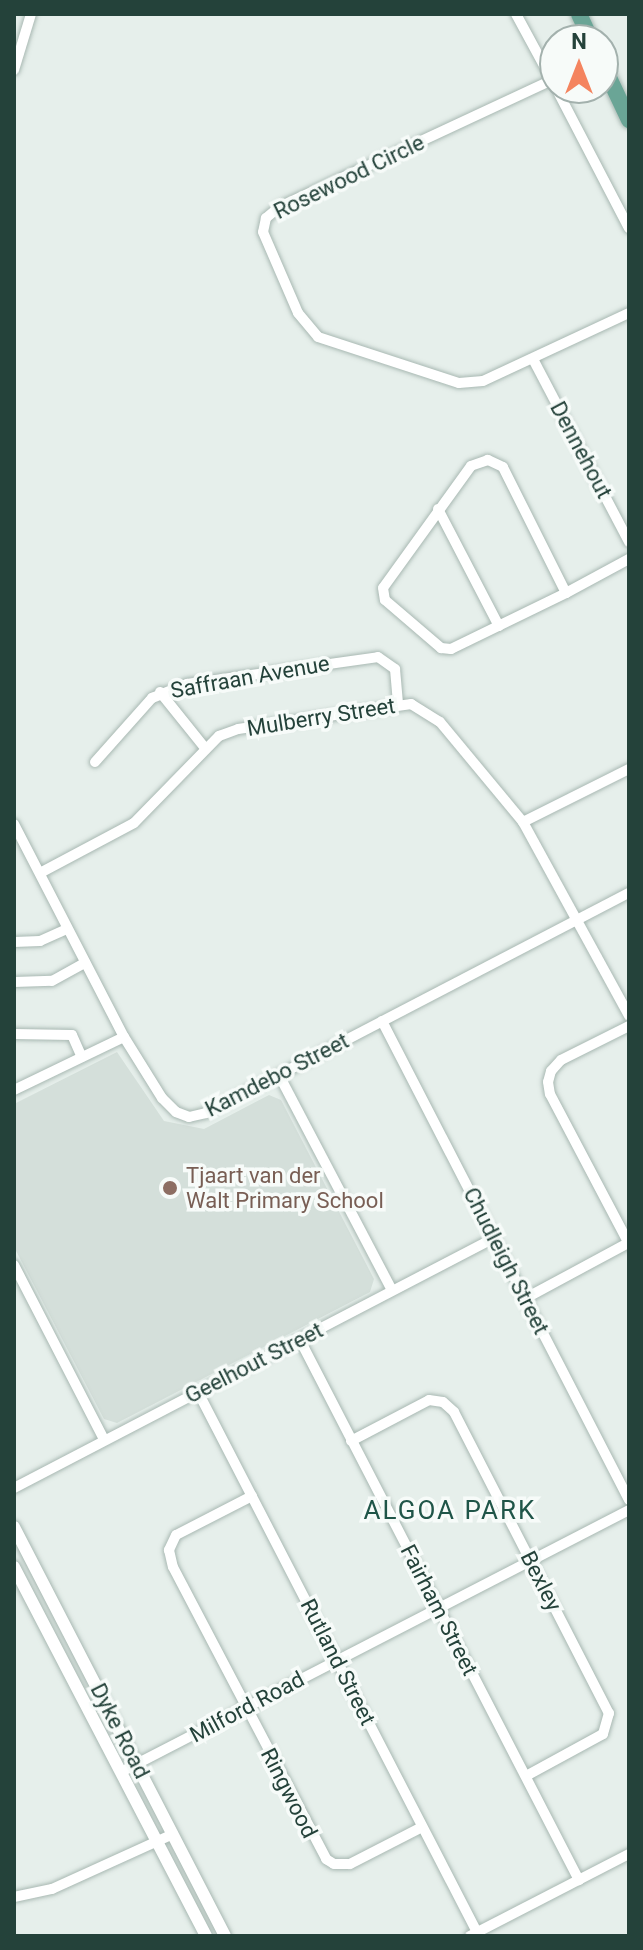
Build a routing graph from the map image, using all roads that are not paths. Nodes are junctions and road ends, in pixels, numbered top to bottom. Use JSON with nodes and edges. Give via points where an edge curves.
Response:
{"nodes":[{"id":1,"x":31,"y":14,"type":"edge"},
{"id":2,"x":516,"y":14,"type":"edge"},
{"id":3,"x":539,"y":57,"type":"edge"},
{"id":4,"x":14,"y":70,"type":"edge"},
{"id":5,"x":539,"y":92,"type":"edge"},
{"id":6,"x":619,"y":99,"type":"edge"},
{"id":7,"x":564,"y":104,"type":"edge"},
{"id":8,"x":629,"y":120,"type":"edge"},
{"id":9,"x":629,"y":228,"type":"edge"},
{"id":10,"x":629,"y":313,"type":"edge"},
{"id":11,"x":533,"y":359,"type":"junction"},
{"id":12,"x":438,"y":509,"type":"junction"},
{"id":13,"x":629,"y":542,"type":"edge"},
{"id":14,"x":629,"y":559,"type":"edge"},
{"id":15,"x":566,"y":593,"type":"junction"},
{"id":16,"x":499,"y":626,"type":"junction"},
{"id":17,"x":160,"y":692,"type":"junction"},
{"id":18,"x":398,"y":705,"type":"junction"},
{"id":19,"x":205,"y":748,"type":"junction"},
{"id":20,"x":95,"y":762,"type":"dead end"},
{"id":21,"x":629,"y":769,"type":"edge"},
{"id":22,"x":523,"y":822,"type":"junction"},
{"id":23,"x":14,"y":824,"type":"edge"},
{"id":24,"x":40,"y":873,"type":"junction"},
{"id":25,"x":629,"y":893,"type":"edge"},
{"id":26,"x":579,"y":919,"type":"junction"},
{"id":27,"x":67,"y":929,"type":"junction"},
{"id":28,"x":14,"y":942,"type":"edge"},
{"id":29,"x":85,"y":963,"type":"junction"},
{"id":30,"x":14,"y":982,"type":"edge"},
{"id":31,"x":629,"y":1016,"type":"edge"},
{"id":32,"x":382,"y":1021,"type":"junction"},
{"id":33,"x":629,"y":1026,"type":"edge"},
{"id":34,"x":14,"y":1034,"type":"edge"},
{"id":35,"x":124,"y":1037,"type":"junction"},
{"id":36,"x":82,"y":1057,"type":"junction"},
{"id":37,"x":279,"y":1075,"type":"junction"},
{"id":38,"x":14,"y":1090,"type":"edge"},
{"id":39,"x":494,"y":1238,"type":"junction"},
{"id":40,"x":629,"y":1244,"type":"edge"},
{"id":41,"x":14,"y":1265,"type":"edge"},
{"id":42,"x":392,"y":1290,"type":"junction"},
{"id":43,"x":526,"y":1298,"type":"junction"},
{"id":44,"x":300,"y":1340,"type":"junction"},
{"id":45,"x":198,"y":1392,"type":"junction"},
{"id":46,"x":104,"y":1439,"type":"junction"},
{"id":47,"x":351,"y":1441,"type":"junction"},
{"id":48,"x":14,"y":1488,"type":"edge"},
{"id":49,"x":252,"y":1496,"type":"junction"},
{"id":50,"x":629,"y":1500,"type":"edge"},
{"id":51,"x":629,"y":1510,"type":"edge"},
{"id":52,"x":14,"y":1527,"type":"edge"},
{"id":53,"x":530,"y":1560,"type":"junction"},
{"id":54,"x":14,"y":1567,"type":"edge"},
{"id":55,"x":438,"y":1609,"type":"junction"},
{"id":56,"x":337,"y":1659,"type":"junction"},
{"id":57,"x":245,"y":1708,"type":"junction"},
{"id":58,"x":137,"y":1764,"type":"junction"},
{"id":59,"x":121,"y":1772,"type":"junction"},
{"id":60,"x":526,"y":1776,"type":"junction"},
{"id":61,"x":422,"y":1827,"type":"junction"},
{"id":62,"x":173,"y":1834,"type":"junction"},
{"id":63,"x":157,"y":1841,"type":"junction"},
{"id":64,"x":629,"y":1854,"type":"edge"},
{"id":65,"x":579,"y":1880,"type":"junction"},
{"id":66,"x":14,"y":1897,"type":"edge"},
{"id":67,"x":474,"y":1934,"type":"edge"},
{"id":68,"x":206,"y":1936,"type":"edge"},
{"id":69,"x":225,"y":1936,"type":"edge"}],
"edges":[{"from":1,"to":4,"type":"street"},
{"from":2,"to":3,"type":"street"},
{"from":5,"to":11,"type":"street","name":"Rosewood Circle","via":[[278,208],[266,218],[263,232],[301,319],[325,341],[465,384]]},
{"from":6,"to":8,"type":"main road"},
{"from":7,"to":9,"type":"street"},
{"from":10,"to":11,"type":"street","name":"Rosewood Circle"},
{"from":11,"to":13,"type":"street","name":"Dennehout"},
{"from":12,"to":15,"type":"street","via":[[471,466],[483,460],[499,463]]},
{"from":12,"to":16,"type":"street"},
{"from":12,"to":16,"type":"street","via":[[386,580],[385,600],[441,648],[458,648]]},
{"from":14,"to":15,"type":"street"},
{"from":15,"to":16,"type":"street"},
{"from":17,"to":18,"type":"street","name":"Saffraan Avenue","via":[[378,657],[395,669]]},
{"from":17,"to":19,"type":"street"},
{"from":17,"to":20,"type":"street","name":"Saffraan Avenue"},
{"from":18,"to":19,"type":"street","name":"Mulberry Street","via":[[238,729]]},
{"from":18,"to":22,"type":"street","name":"Mulberry Street","via":[[417,706],[440,722]]},
{"from":19,"to":24,"type":"street","name":"Mulberry Street","via":[[134,823]]},
{"from":21,"to":22,"type":"street"},
{"from":22,"to":26,"type":"street","name":"Mulberry Street"},
{"from":23,"to":24,"type":"street","name":"Kamdebo Street"},
{"from":24,"to":27,"type":"street","name":"Kamdebo Street"},
{"from":25,"to":26,"type":"street","name":"Kamdebo Street"},
{"from":26,"to":31,"type":"street","name":"Mulberry Street"},
{"from":26,"to":32,"type":"street","name":"Kamdebo Street"},
{"from":27,"to":28,"type":"street","via":[[40,941]]},
{"from":27,"to":29,"type":"street","name":"Kamdebo Street"},
{"from":29,"to":30,"type":"street","via":[[52,981]]},
{"from":29,"to":35,"type":"street","name":"Kamdebo Street"},
{"from":32,"to":37,"type":"street","name":"Kamdebo Street"},
{"from":32,"to":39,"type":"street","name":"Chudleigh Street"},
{"from":33,"to":40,"type":"street","via":[[561,1060],[548,1082]]},
{"from":34,"to":36,"type":"street","via":[[72,1035]]},
{"from":35,"to":36,"type":"street"},
{"from":35,"to":37,"type":"street","name":"Kamdebo Street","via":[[162,1098],[182,1116],[202,1115]]},
{"from":36,"to":38,"type":"street"},
{"from":37,"to":42,"type":"street"},
{"from":39,"to":42,"type":"street","name":"Geelhout Street"},
{"from":39,"to":43,"type":"street","name":"Chudleigh Street"},
{"from":40,"to":43,"type":"street"},
{"from":41,"to":46,"type":"street"},
{"from":42,"to":44,"type":"street","name":"Geelhout Street"},
{"from":43,"to":50,"type":"street","name":"Chudleigh Street"},
{"from":44,"to":45,"type":"street","name":"Geelhout Street"},
{"from":44,"to":47,"type":"street","name":"Fairham Street"},
{"from":45,"to":46,"type":"street","name":"Geelhout Street"},
{"from":45,"to":49,"type":"street","name":"Rutland Street"},
{"from":46,"to":48,"type":"street","name":"Geelhout Street"},
{"from":47,"to":53,"type":"street","name":"Bexley","via":[[429,1400],[443,1402],[454,1412]]},
{"from":47,"to":55,"type":"street","name":"Fairham Street"},
{"from":49,"to":56,"type":"street","name":"Rutland Street"},
{"from":49,"to":57,"type":"street","name":"Ringwood","via":[[180,1531],[169,1554]]},
{"from":51,"to":53,"type":"street","name":"Milford Road"},
{"from":52,"to":58,"type":"street","name":"Dyke Road"},
{"from":53,"to":55,"type":"street","name":"Milford Road"},
{"from":53,"to":60,"type":"street","name":"Bexley","via":[[610,1719],[603,1734]]},
{"from":54,"to":59,"type":"street","name":"Dyke Road"},
{"from":55,"to":56,"type":"street","name":"Milford Road"},
{"from":55,"to":60,"type":"street","name":"Fairham Street"},
{"from":56,"to":57,"type":"street","name":"Milford Road"},
{"from":56,"to":61,"type":"street","name":"Rutland Street"},
{"from":57,"to":58,"type":"street","name":"Milford Road"},
{"from":57,"to":61,"type":"street","name":"Ringwood","via":[[326,1859],[350,1864]]},
{"from":58,"to":59,"type":"street","name":"Milford Road"},
{"from":58,"to":62,"type":"street","name":"Dyke Road"},
{"from":59,"to":63,"type":"street","name":"Dyke Road"},
{"from":60,"to":65,"type":"street","name":"Fairham Street"},
{"from":61,"to":67,"type":"street","name":"Rutland Street"},
{"from":62,"to":63,"type":"street"},
{"from":62,"to":69,"type":"street","name":"Dyke Road"},
{"from":63,"to":66,"type":"street","via":[[52,1889]]},
{"from":63,"to":68,"type":"street","name":"Dyke Road"},
{"from":64,"to":65,"type":"street"},
{"from":65,"to":67,"type":"street"}]}
